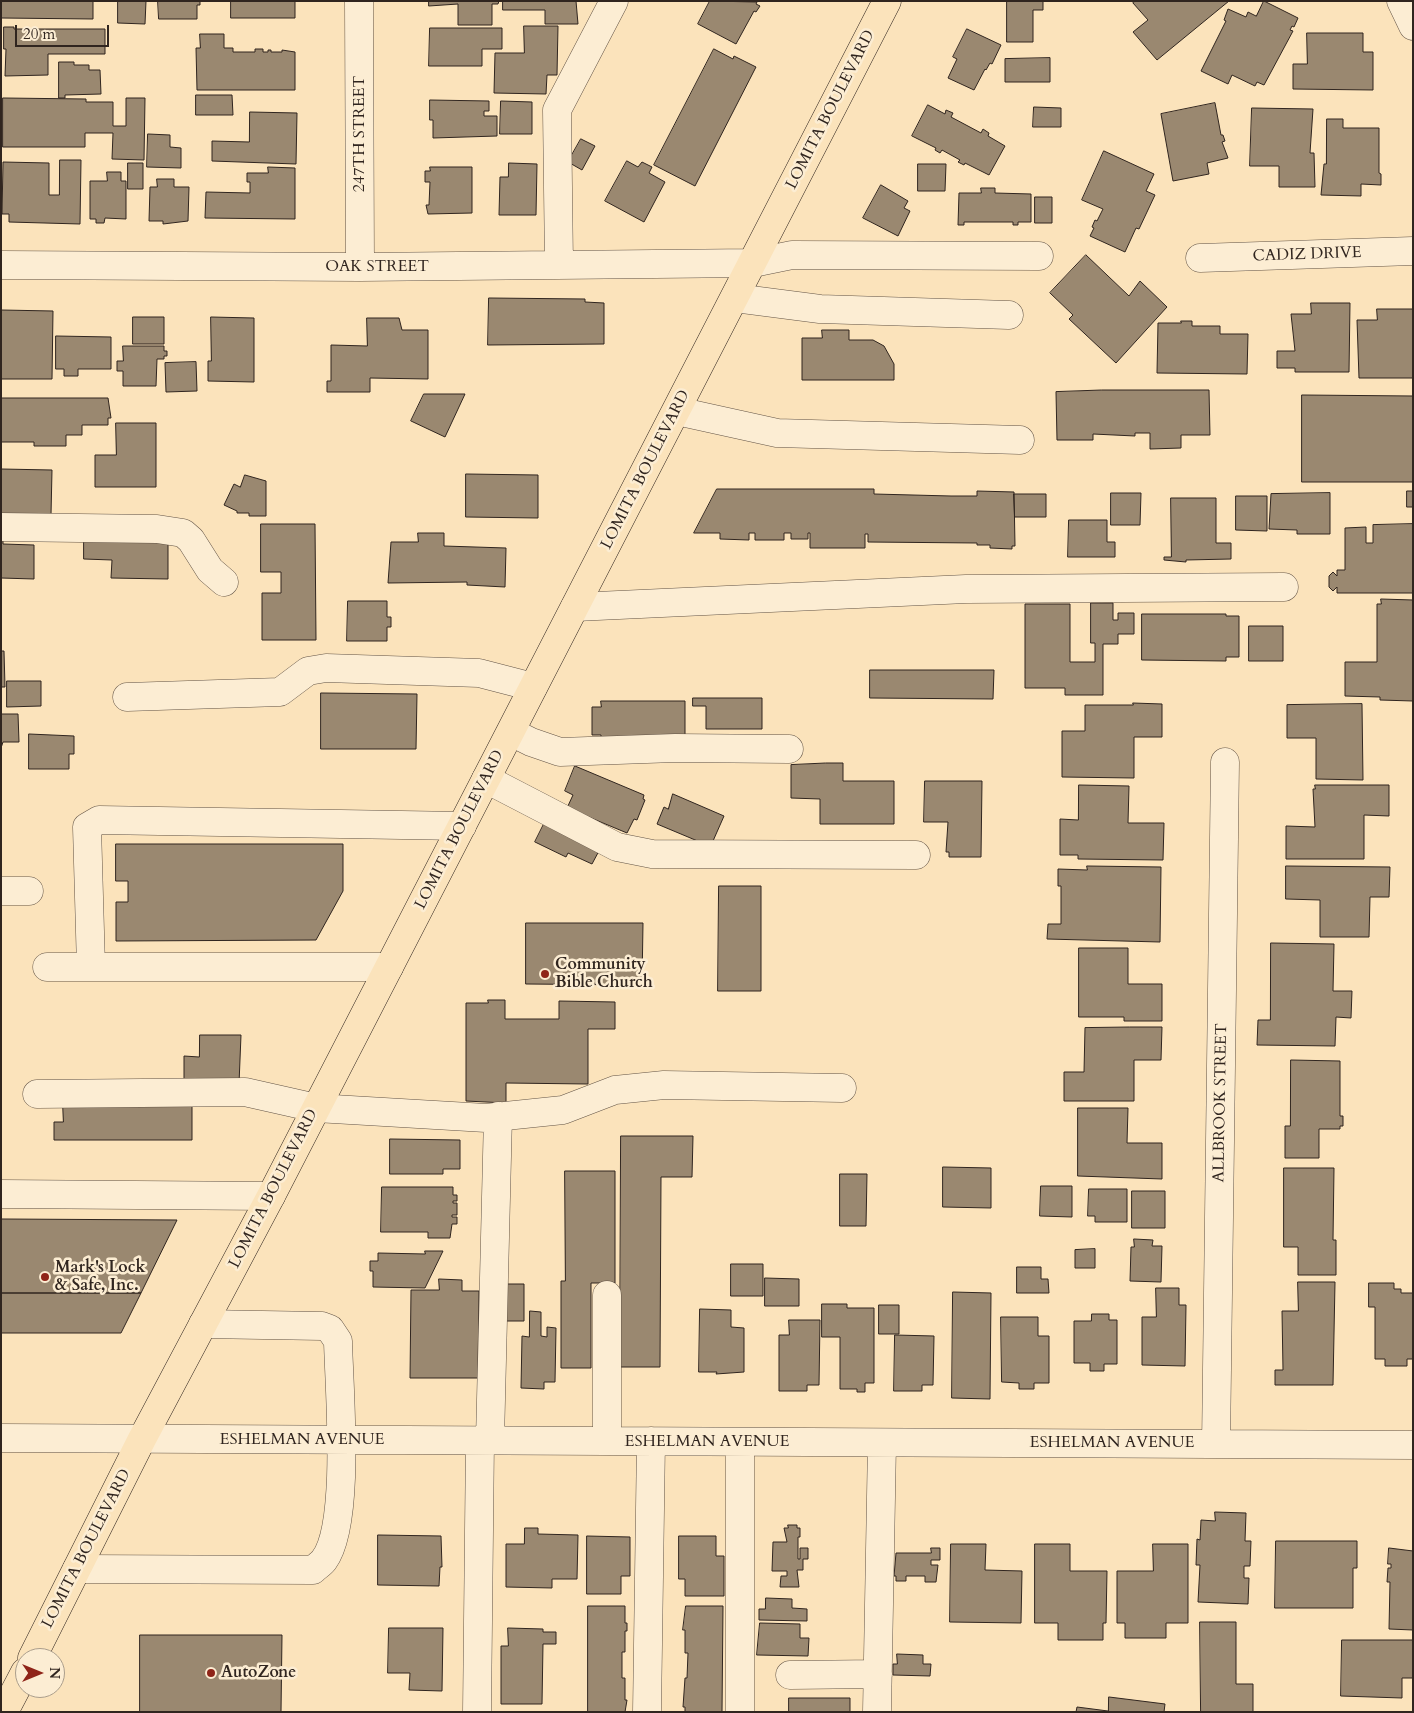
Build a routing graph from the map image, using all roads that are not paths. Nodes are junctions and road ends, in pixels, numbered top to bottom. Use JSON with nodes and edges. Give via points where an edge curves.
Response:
{"nodes":[{"id":1,"x":359,"y":1,"type":"edge"},
{"id":2,"x":614,"y":1,"type":"edge"},
{"id":3,"x":887,"y":1,"type":"edge"},
{"id":4,"x":1401,"y":1,"type":"edge"},
{"id":5,"x":1413,"y":26,"type":"edge"},
{"id":6,"x":1413,"y":251,"type":"edge"},
{"id":7,"x":1039,"y":256,"type":"dead end"},
{"id":8,"x":1200,"y":258,"type":"dead end"},
{"id":9,"x":753,"y":263,"type":"junction"},
{"id":10,"x":1,"y":265,"type":"edge"},
{"id":11,"x":558,"y":265,"type":"junction"},
{"id":12,"x":360,"y":267,"type":"junction"},
{"id":13,"x":735,"y":298,"type":"junction"},
{"id":14,"x":1009,"y":315,"type":"dead end"},
{"id":15,"x":676,"y":411,"type":"junction"},
{"id":16,"x":1020,"y":440,"type":"dead end"},
{"id":17,"x":1,"y":527,"type":"edge"},
{"id":18,"x":224,"y":582,"type":"dead end"},
{"id":19,"x":1284,"y":587,"type":"dead end"},
{"id":20,"x":575,"y":607,"type":"junction"},
{"id":21,"x":534,"y":688,"type":"junction"},
{"id":22,"x":127,"y":697,"type":"dead end"},
{"id":23,"x":511,"y":732,"type":"junction"},
{"id":24,"x":789,"y":749,"type":"dead end"},
{"id":25,"x":1225,"y":762,"type":"dead end"},
{"id":26,"x":486,"y":779,"type":"junction"},
{"id":27,"x":462,"y":826,"type":"junction"},
{"id":28,"x":916,"y":855,"type":"dead end"},
{"id":29,"x":1,"y":891,"type":"edge"},
{"id":30,"x":28,"y":892,"type":"dead end"},
{"id":31,"x":47,"y":967,"type":"dead end"},
{"id":32,"x":91,"y":967,"type":"junction"},
{"id":33,"x":389,"y":967,"type":"junction"},
{"id":34,"x":842,"y":1088,"type":"dead end"},
{"id":35,"x":37,"y":1094,"type":"dead end"},
{"id":36,"x":316,"y":1108,"type":"junction"},
{"id":37,"x":498,"y":1116,"type":"junction"},
{"id":38,"x":1,"y":1194,"type":"edge"},
{"id":39,"x":271,"y":1196,"type":"junction"},
{"id":40,"x":607,"y":1295,"type":"dead end"},
{"id":41,"x":204,"y":1324,"type":"junction"},
{"id":42,"x":1,"y":1438,"type":"edge"},
{"id":43,"x":142,"y":1439,"type":"junction"},
{"id":44,"x":341,"y":1440,"type":"junction"},
{"id":45,"x":485,"y":1440,"type":"junction"},
{"id":46,"x":607,"y":1441,"type":"junction"},
{"id":47,"x":652,"y":1441,"type":"junction"},
{"id":48,"x":740,"y":1442,"type":"junction"},
{"id":49,"x":882,"y":1442,"type":"junction"},
{"id":50,"x":1216,"y":1444,"type":"junction"},
{"id":51,"x":1413,"y":1445,"type":"edge"},
{"id":52,"x":77,"y":1569,"type":"junction"},
{"id":53,"x":37,"y":1648,"type":"edge"},
{"id":54,"x":878,"y":1674,"type":"junction"},
{"id":55,"x":790,"y":1675,"type":"dead end"},
{"id":56,"x":15,"y":1691,"type":"edge"},
{"id":57,"x":4,"y":1712,"type":"edge"},
{"id":58,"x":477,"y":1712,"type":"edge"},
{"id":59,"x":647,"y":1712,"type":"edge"},
{"id":60,"x":740,"y":1712,"type":"edge"},
{"id":61,"x":877,"y":1712,"type":"edge"}],
"edges":[{"from":1,"to":12,"type":"street","name":"247TH STREET"},
{"from":2,"to":11,"type":"street","via":[[557,110]]},
{"from":3,"to":9,"type":"main road","name":"LOMITA BOULEVARD"},
{"from":4,"to":5,"type":"street"},
{"from":6,"to":8,"type":"street","name":"CADIZ DRIVE"},
{"from":7,"to":9,"type":"street","name":"OAK STREET","via":[[792,255]]},
{"from":9,"to":11,"type":"street","name":"OAK STREET"},
{"from":9,"to":13,"type":"main road","name":"LOMITA BOULEVARD"},
{"from":10,"to":12,"type":"street","name":"OAK STREET"},
{"from":11,"to":12,"type":"street","name":"OAK STREET"},
{"from":13,"to":14,"type":"street","via":[[820,309]]},
{"from":13,"to":15,"type":"main road","name":"LOMITA BOULEVARD"},
{"from":15,"to":16,"type":"street","via":[[777,433]]},
{"from":15,"to":20,"type":"main road","name":"LOMITA BOULEVARD"},
{"from":17,"to":18,"type":"street","via":[[157,529],[183,533],[192,540],[210,570]]},
{"from":19,"to":20,"type":"street","via":[[966,589]]},
{"from":20,"to":21,"type":"main road","name":"LOMITA BOULEVARD"},
{"from":21,"to":22,"type":"street","via":[[479,673],[326,668],[308,671],[280,692]]},
{"from":21,"to":23,"type":"main road","name":"LOMITA BOULEVARD"},
{"from":23,"to":24,"type":"street","via":[[560,752]]},
{"from":23,"to":26,"type":"main road","name":"LOMITA BOULEVARD"},
{"from":25,"to":50,"type":"street","name":"ALLBROOK STREET"},
{"from":26,"to":27,"type":"main road","name":"LOMITA BOULEVARD"},
{"from":26,"to":28,"type":"street","via":[[617,847],[652,854]]},
{"from":27,"to":32,"type":"street","via":[[99,820],[87,827]]},
{"from":27,"to":33,"type":"main road","name":"LOMITA BOULEVARD"},
{"from":29,"to":30,"type":"street"},
{"from":31,"to":32,"type":"street"},
{"from":32,"to":33,"type":"street"},
{"from":33,"to":36,"type":"main road","name":"LOMITA BOULEVARD"},
{"from":34,"to":37,"type":"street","via":[[664,1086],[615,1090],[563,1110]]},
{"from":35,"to":36,"type":"street","via":[[245,1092]]},
{"from":36,"to":37,"type":"street","via":[[486,1118]]},
{"from":36,"to":39,"type":"main road","name":"LOMITA BOULEVARD"},
{"from":37,"to":45,"type":"street"},
{"from":38,"to":39,"type":"street"},
{"from":39,"to":41,"type":"main road","name":"LOMITA BOULEVARD"},
{"from":40,"to":46,"type":"street"},
{"from":41,"to":43,"type":"main road","name":"LOMITA BOULEVARD"},
{"from":41,"to":44,"type":"street","via":[[322,1326],[330,1329],[338,1341]]},
{"from":42,"to":43,"type":"street","name":"ESHELMAN AVENUE"},
{"from":43,"to":44,"type":"street","name":"ESHELMAN AVENUE"},
{"from":43,"to":52,"type":"main road","name":"LOMITA BOULEVARD"},
{"from":44,"to":45,"type":"street","name":"ESHELMAN AVENUE"},
{"from":44,"to":52,"type":"street","via":[[339,1506],[334,1537],[324,1560],[313,1570]]},
{"from":45,"to":46,"type":"street","name":"ESHELMAN AVENUE"},
{"from":45,"to":58,"type":"street"},
{"from":46,"to":47,"type":"street","name":"ESHELMAN AVENUE"},
{"from":47,"to":48,"type":"street","name":"ESHELMAN AVENUE"},
{"from":47,"to":59,"type":"street"},
{"from":48,"to":49,"type":"street","name":"ESHELMAN AVENUE"},
{"from":48,"to":60,"type":"street"},
{"from":49,"to":50,"type":"street","name":"ESHELMAN AVENUE"},
{"from":49,"to":54,"type":"street"},
{"from":50,"to":51,"type":"street","name":"ESHELMAN AVENUE"},
{"from":52,"to":53,"type":"main road","name":"LOMITA BOULEVARD"},
{"from":54,"to":55,"type":"street"},
{"from":54,"to":61,"type":"street"},
{"from":56,"to":57,"type":"main road"}]}
